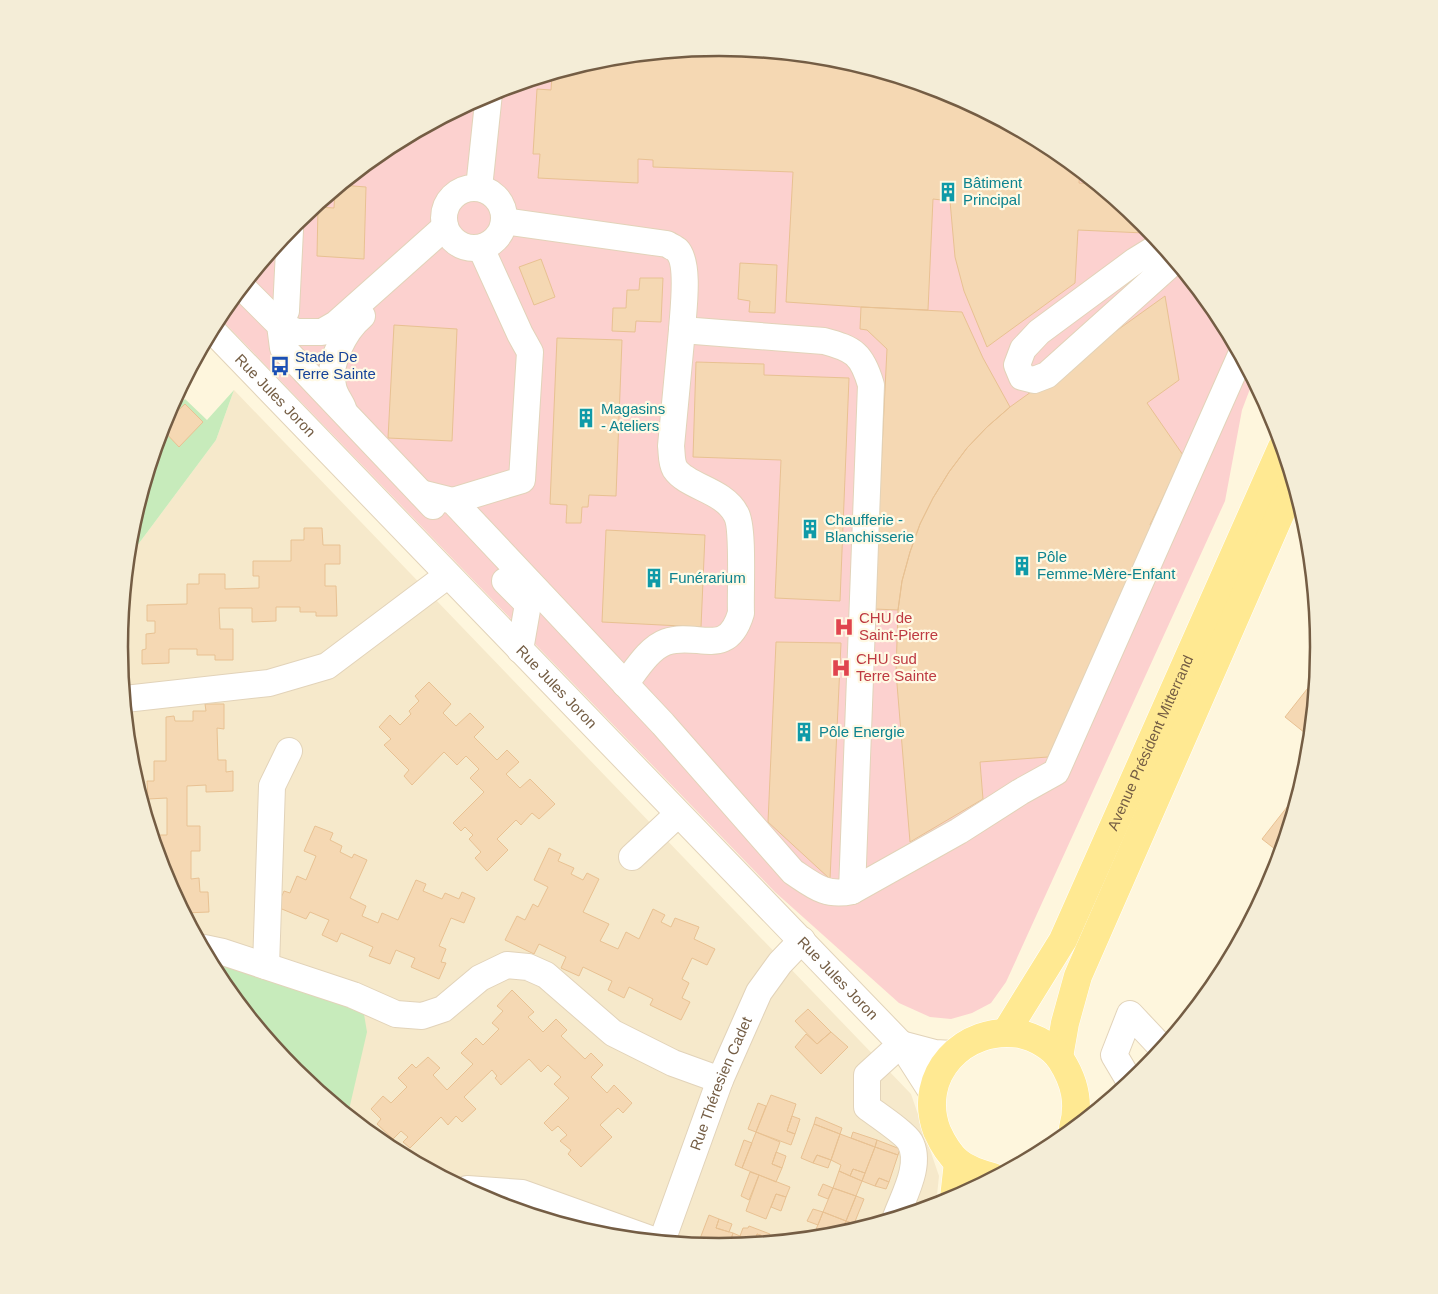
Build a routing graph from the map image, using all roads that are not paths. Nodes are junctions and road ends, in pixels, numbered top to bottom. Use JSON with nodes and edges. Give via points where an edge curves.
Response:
{"nodes":[{"id":1,"x":488,"y":103,"type":"edge"},
{"id":2,"x":479,"y":188,"type":"junction"},
{"id":3,"x":504,"y":221,"type":"junction"},
{"id":4,"x":449,"y":234,"type":"junction"},
{"id":5,"x":289,"y":241,"type":"edge"},
{"id":6,"x":481,"y":248,"type":"junction"},
{"id":7,"x":1155,"y":249,"type":"edge"},
{"id":8,"x":1170,"y":265,"type":"edge"},
{"id":9,"x":247,"y":292,"type":"edge"},
{"id":10,"x":280,"y":325,"type":"junction"},
{"id":11,"x":682,"y":330,"type":"junction"},
{"id":12,"x":217,"y":336,"type":"edge"},
{"id":13,"x":1237,"y":364,"type":"edge"},
{"id":14,"x":346,"y":414,"type":"junction"},
{"id":15,"x":1278,"y":456,"type":"edge"},
{"id":16,"x":1289,"y":492,"type":"edge"},
{"id":17,"x":421,"y":493,"type":"junction"},
{"id":18,"x":453,"y":501,"type":"junction"},
{"id":19,"x":448,"y":575,"type":"junction"},
{"id":20,"x":520,"y":650,"type":"junction"},
{"id":21,"x":625,"y":684,"type":"junction"},
{"id":22,"x":131,"y":697,"type":"edge"},
{"id":23,"x":289,"y":751,"type":"dead end"},
{"id":24,"x":678,"y":814,"type":"junction"},
{"id":25,"x":632,"y":857,"type":"dead end"},
{"id":26,"x":852,"y":891,"type":"junction"},
{"id":27,"x":802,"y":940,"type":"junction"},
{"id":28,"x":212,"y":950,"type":"edge"},
{"id":29,"x":266,"y":966,"type":"junction"},
{"id":30,"x":1006,"y":1032,"type":"junction"},
{"id":31,"x":1157,"y":1043,"type":"edge"},
{"id":32,"x":901,"y":1044,"type":"junction"},
{"id":33,"x":953,"y":1054,"type":"junction"},
{"id":34,"x":1059,"y":1057,"type":"junction"},
{"id":35,"x":1126,"y":1075,"type":"edge"},
{"id":36,"x":720,"y":1080,"type":"junction"},
{"id":37,"x":933,"y":1094,"type":"junction"},
{"id":38,"x":1077,"y":1117,"type":"edge"},
{"id":39,"x":958,"y":1162,"type":"junction"},
{"id":40,"x":984,"y":1175,"type":"edge"},
{"id":41,"x":955,"y":1188,"type":"edge"},
{"id":42,"x":488,"y":1190,"type":"edge"},
{"id":43,"x":899,"y":1209,"type":"edge"},
{"id":44,"x":625,"y":1230,"type":"edge"},
{"id":45,"x":664,"y":1235,"type":"edge"}],
"edges":[{"from":1,"to":2,"type":"street"},
{"from":2,"to":3,"type":"street","via":[[498,200]]},
{"from":2,"to":4,"type":"street","via":[[464,190],[452,198],[445,212]]},
{"from":3,"to":6,"type":"street","via":[[499,236]]},
{"from":3,"to":11,"type":"street","via":[[654,241],[677,250],[684,271]]},
{"from":4,"to":6,"type":"street","via":[[466,248]]},
{"from":4,"to":10,"type":"street","via":[[322,332],[297,332]]},
{"from":4,"to":14,"type":"street","via":[[355,322],[341,342],[333,366],[332,386]]},
{"from":5,"to":10,"type":"street","via":[[286,311]]},
{"from":6,"to":18,"type":"street","via":[[530,352],[522,480]]},
{"from":7,"to":8,"type":"street","via":[[1039,332],[1022,349],[1017,365],[1022,377],[1034,380],[1047,375]]},
{"from":9,"to":10,"type":"street"},
{"from":10,"to":14,"type":"street","via":[[283,348]]},
{"from":11,"to":21,"type":"street","via":[[672,458],[675,469],[730,504],[740,520],[741,613],[730,635],[720,641],[666,642],[652,651]]},
{"from":11,"to":26,"type":"street","via":[[824,341],[841,345],[857,355],[866,368],[871,385]]},
{"from":12,"to":19,"type":"street","name":"Rue Jules Joron"},
{"from":13,"to":26,"type":"street","via":[[1056,772]]},
{"from":14,"to":17,"type":"street"},
{"from":15,"to":30,"type":"main road","name":"Avenue Président Mitterrand","via":[[1063,940]]},
{"from":16,"to":34,"type":"main road","name":"Avenue Président Mitterrand","via":[[1078,976]]},
{"from":17,"to":18,"type":"street"},
{"from":17,"to":20,"type":"street","via":[[528,604]]},
{"from":18,"to":21,"type":"street"},
{"from":19,"to":20,"type":"street","name":"Rue Jules Joron"},
{"from":19,"to":22,"type":"street","via":[[327,666],[269,683]]},
{"from":20,"to":24,"type":"street","name":"Rue Jules Joron"},
{"from":21,"to":26,"type":"street","via":[[793,872],[820,890],[839,894]]},
{"from":23,"to":29,"type":"street","via":[[272,786]]},
{"from":24,"to":25,"type":"street"},
{"from":24,"to":27,"type":"street","name":"Rue Jules Joron"},
{"from":27,"to":32,"type":"street","name":"Rue Jules Joron"},
{"from":27,"to":36,"type":"street","name":"Rue Théresien Cadet","via":[[759,992]]},
{"from":28,"to":29,"type":"street"},
{"from":29,"to":36,"type":"street","via":[[353,995],[396,1014],[422,1016],[443,1009],[480,978],[498,969],[507,965],[528,967],[546,975],[613,1033],[672,1063]]},
{"from":30,"to":33,"type":"main road","via":[[987,1034]]},
{"from":30,"to":34,"type":"main road","via":[[1026,1035]]},
{"from":31,"to":35,"type":"street","via":[[1130,1014],[1114,1055]]},
{"from":32,"to":33,"type":"street"},
{"from":32,"to":37,"type":"street","name":"Rue Jules Joron"},
{"from":32,"to":43,"type":"street","via":[[867,1075],[867,1107],[909,1140],[915,1158]]},
{"from":33,"to":37,"type":"main road","via":[[940,1072]]},
{"from":34,"to":38,"type":"main road","via":[[1074,1088]]},
{"from":36,"to":45,"type":"street","name":"Rue Théresien Cadet"},
{"from":37,"to":39,"type":"main road","via":[[933,1119],[942,1143]]},
{"from":39,"to":40,"type":"main road"},
{"from":39,"to":41,"type":"main road"},
{"from":42,"to":44,"type":"street","via":[[522,1193]]}]}
